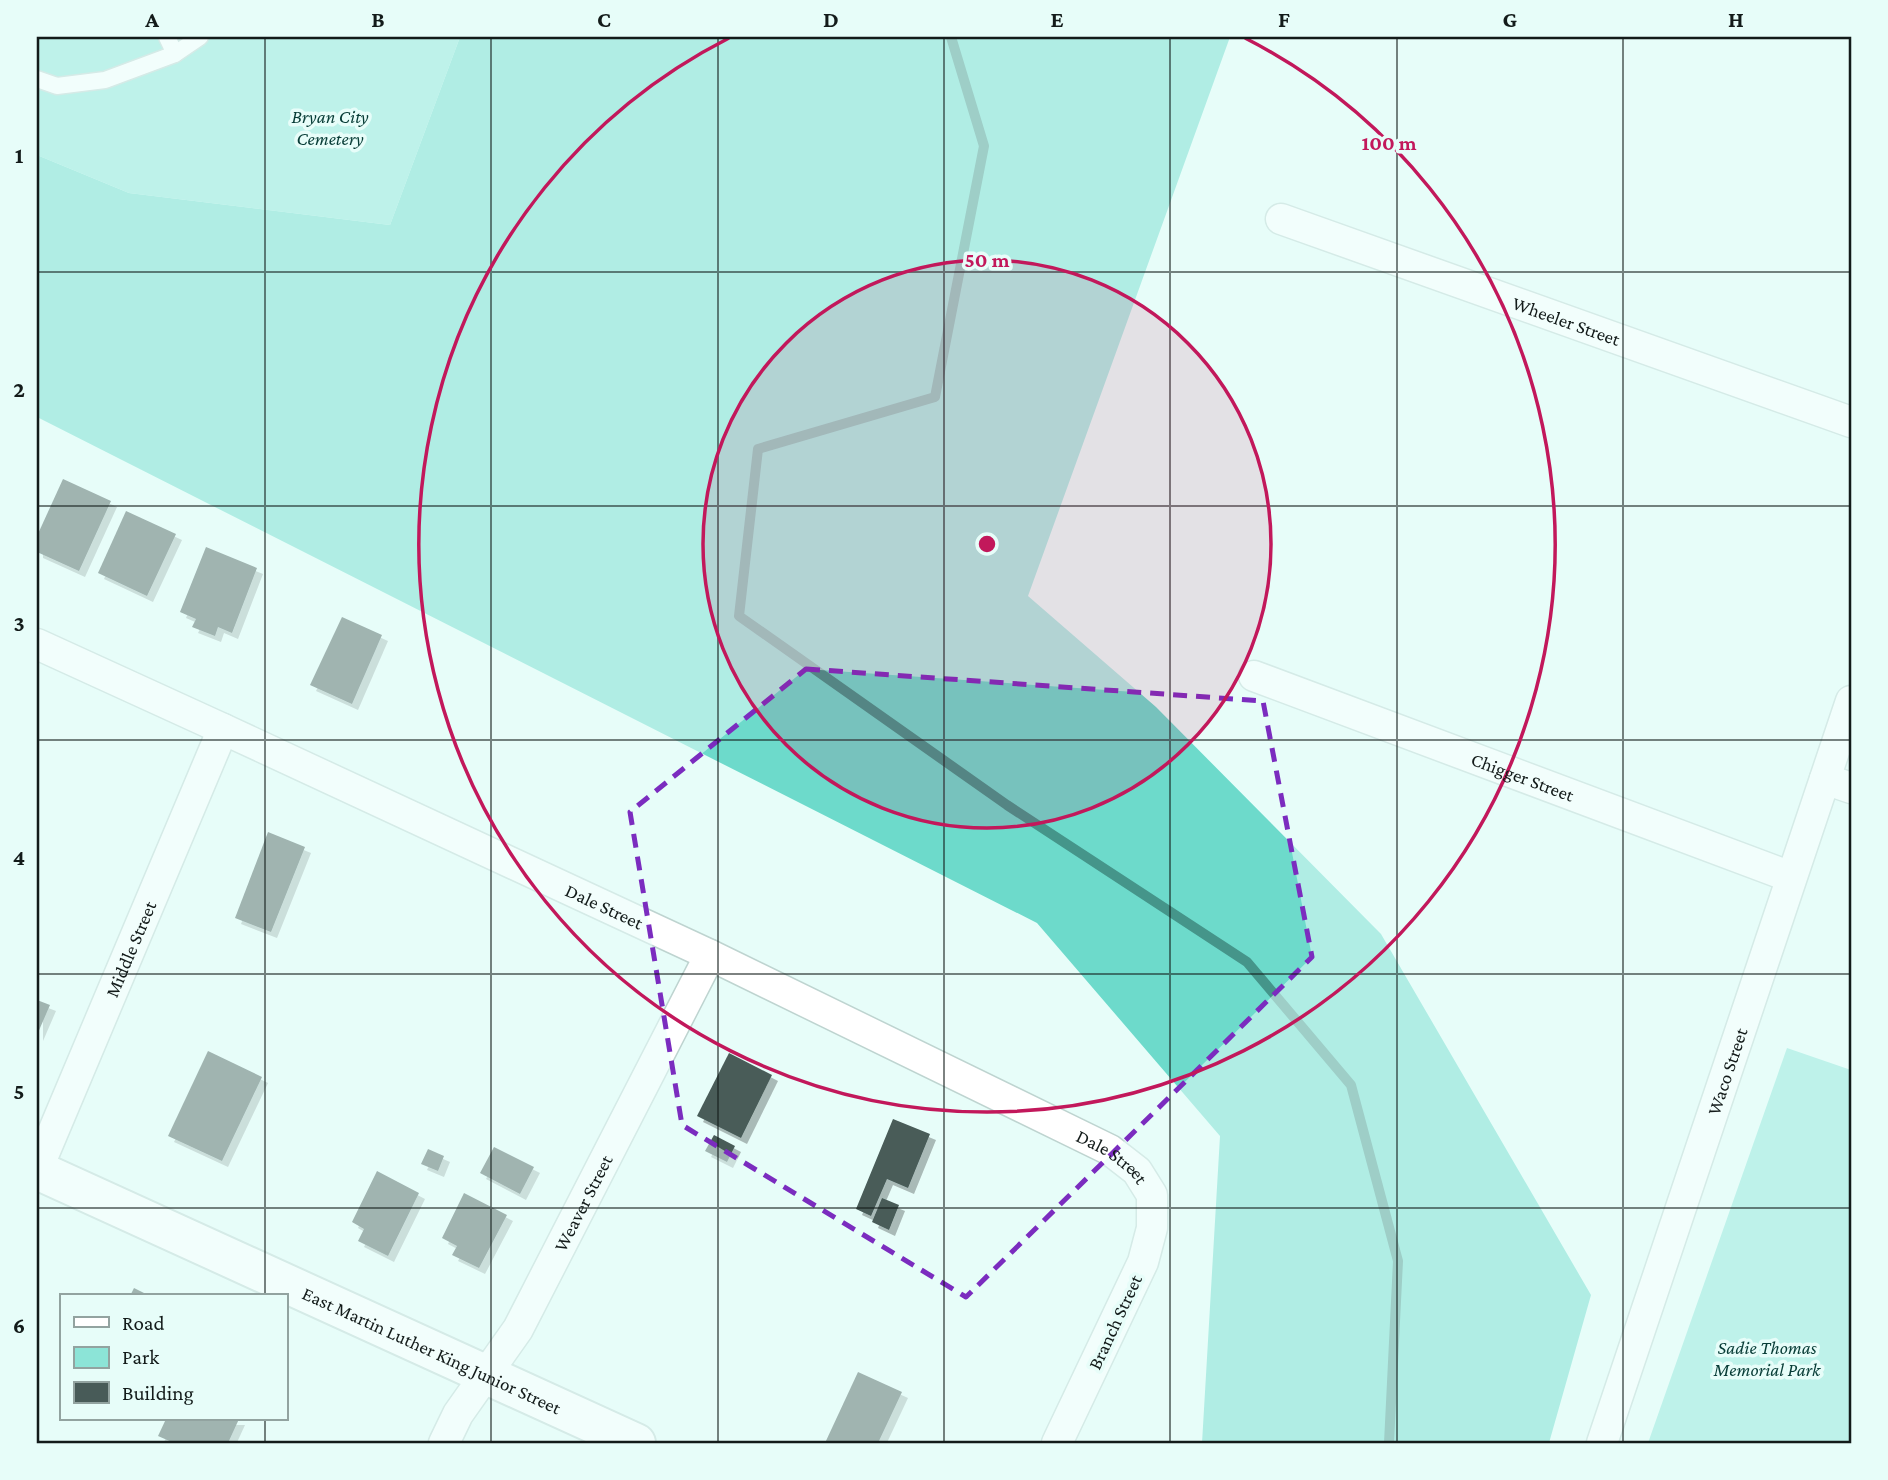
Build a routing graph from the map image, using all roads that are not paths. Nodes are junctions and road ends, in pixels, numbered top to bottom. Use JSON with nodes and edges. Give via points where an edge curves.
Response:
{"nodes":[{"id":1,"x":167,"y":37,"type":"edge"},
{"id":2,"x":200,"y":37,"type":"edge"},
{"id":3,"x":175,"y":54,"type":"junction"},
{"id":4,"x":37,"y":79,"type":"edge"},
{"id":5,"x":1281,"y":219,"type":"dead end"},
{"id":6,"x":1851,"y":422,"type":"edge"},
{"id":7,"x":37,"y":644,"type":"edge"},
{"id":8,"x":1254,"y":676,"type":"dead end"},
{"id":9,"x":1851,"y":701,"type":"edge"},
{"id":10,"x":223,"y":729,"type":"junction"},
{"id":11,"x":1838,"y":783,"type":"edge"},
{"id":12,"x":1791,"y":877,"type":"junction"},
{"id":13,"x":710,"y":955,"type":"junction"},
{"id":14,"x":37,"y":1170,"type":"edge"},
{"id":15,"x":1152,"y":1195,"type":"joint"},
{"id":16,"x":485,"y":1374,"type":"junction"},
{"id":17,"x":444,"y":1443,"type":"edge"},
{"id":18,"x":636,"y":1443,"type":"edge"},
{"id":19,"x":1058,"y":1443,"type":"edge"},
{"id":20,"x":1602,"y":1443,"type":"edge"}],
"edges":[{"from":1,"to":3,"type":"lane"},
{"from":2,"to":3,"type":"lane"},
{"from":3,"to":4,"type":"lane","via":[[105,80],[57,86]]},
{"from":5,"to":6,"type":"street","name":"Wheeler Street"},
{"from":7,"to":10,"type":"street","name":"Dale Street"},
{"from":8,"to":12,"type":"street","name":"Chigger Street"},
{"from":9,"to":11,"type":"street","name":"Waco Street"},
{"from":10,"to":13,"type":"street","name":"Dale Street"},
{"from":10,"to":14,"type":"street","name":"Middle Street"},
{"from":11,"to":12,"type":"street","name":"Waco Street"},
{"from":12,"to":20,"type":"street","name":"Waco Street"},
{"from":13,"to":15,"type":"street","name":"Dale Street","via":[[1110,1150],[1137,1171]]},
{"from":13,"to":16,"type":"street","name":"Weaver Street","via":[[518,1329]]},
{"from":14,"to":16,"type":"street","name":"East Martin Luther King Junior Street"},
{"from":15,"to":19,"type":"street","name":"Branch Street","via":[[1152,1228],[1143,1262]]},
{"from":16,"to":17,"type":"street","name":"Weaver Street"},
{"from":16,"to":18,"type":"street","name":"East Martin Luther King Junior Street"}]}
